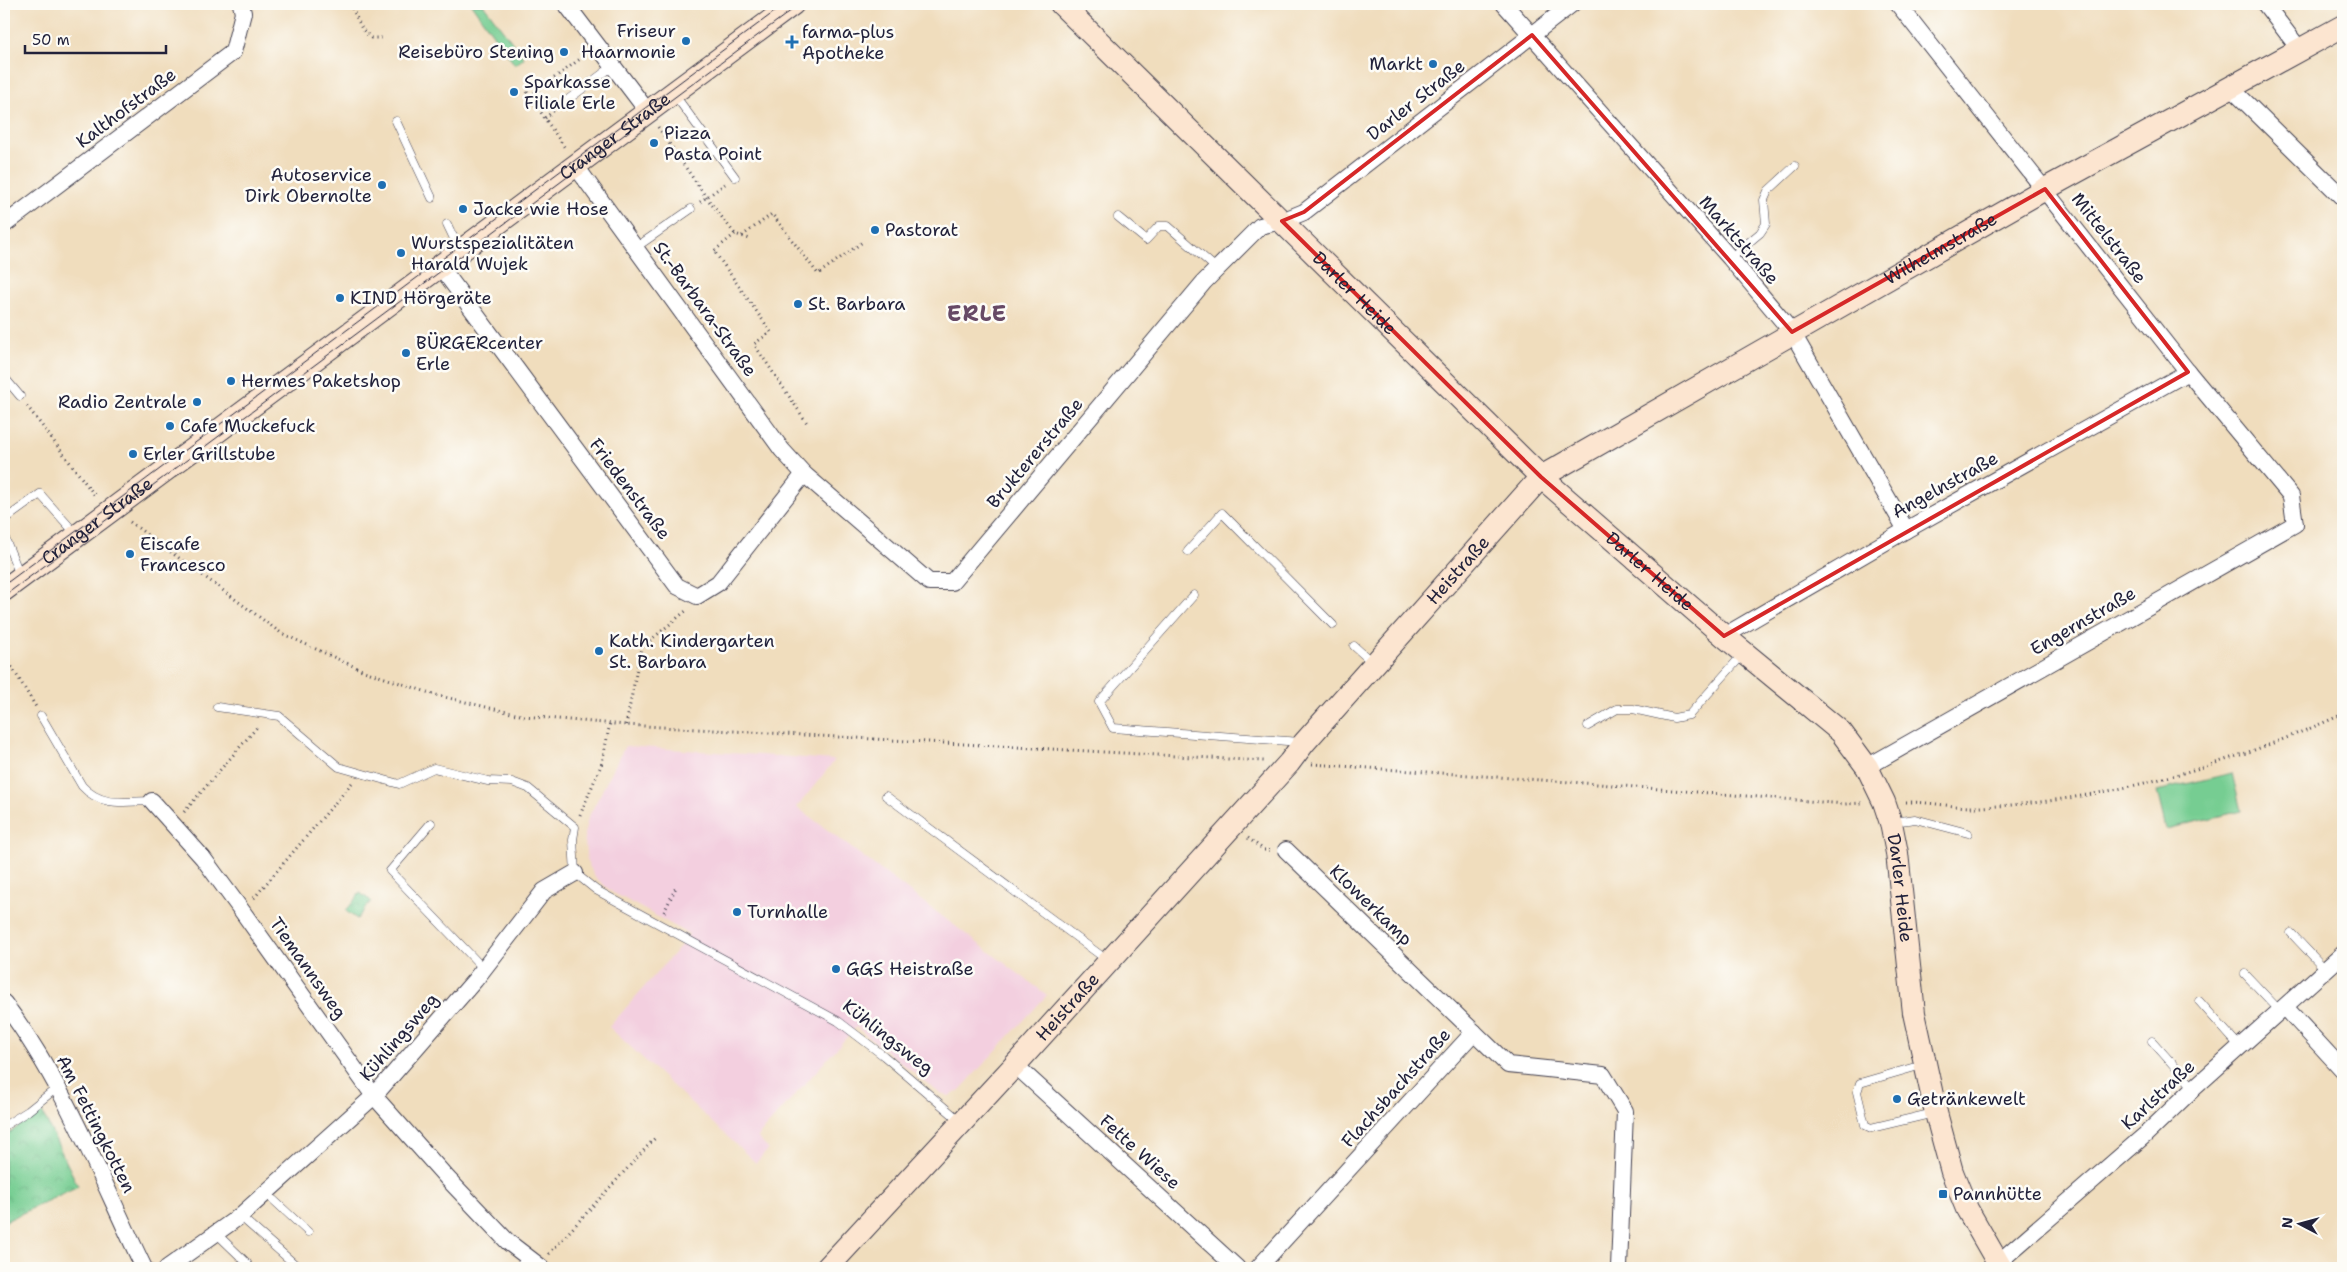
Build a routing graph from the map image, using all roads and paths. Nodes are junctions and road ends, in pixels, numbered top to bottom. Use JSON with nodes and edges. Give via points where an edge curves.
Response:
{"nodes":[{"id":1,"x":241,"y":4,"type":"edge"},
{"id":2,"x":350,"y":4,"type":"edge"},
{"id":3,"x":566,"y":4,"type":"edge"},
{"id":4,"x":793,"y":4,"type":"edge"},
{"id":5,"x":1061,"y":4,"type":"edge"},
{"id":6,"x":1504,"y":4,"type":"edge"},
{"id":7,"x":1572,"y":4,"type":"edge"},
{"id":8,"x":1898,"y":4,"type":"edge"},
{"id":9,"x":2265,"y":4,"type":"edge"},
{"id":10,"x":2343,"y":26,"type":"edge"},
{"id":11,"x":1532,"y":35,"type":"junction"},
{"id":12,"x":382,"y":38,"type":"dead end"},
{"id":13,"x":2300,"y":50,"type":"junction"},
{"id":14,"x":585,"y":54,"type":"dead end"},
{"id":15,"x":613,"y":66,"type":"junction"},
{"id":16,"x":2230,"y":87,"type":"junction"},
{"id":17,"x":527,"y":92,"type":"dead end"},
{"id":18,"x":673,"y":93,"type":"junction"},
{"id":19,"x":530,"y":96,"type":"junction"},
{"id":20,"x":566,"y":102,"type":"dead end"},
{"id":21,"x":648,"y":112,"type":"junction"},
{"id":22,"x":396,"y":121,"type":"dead end"},
{"id":23,"x":575,"y":165,"type":"junction"},
{"id":24,"x":1795,"y":166,"type":"dead end"},
{"id":25,"x":735,"y":177,"type":"joint"},
{"id":26,"x":2045,"y":189,"type":"junction"},
{"id":27,"x":706,"y":197,"type":"junction"},
{"id":28,"x":432,"y":198,"type":"dead end"},
{"id":29,"x":2343,"y":198,"type":"edge"},
{"id":30,"x":691,"y":208,"type":"joint"},
{"id":31,"x":1118,"y":217,"type":"dead end"},
{"id":32,"x":1282,"y":221,"type":"junction"},
{"id":33,"x":446,"y":224,"type":"dead end"},
{"id":34,"x":4,"y":225,"type":"edge"},
{"id":35,"x":735,"y":234,"type":"junction"},
{"id":36,"x":742,"y":236,"type":"junction"},
{"id":37,"x":750,"y":239,"type":"dead end"},
{"id":38,"x":864,"y":241,"type":"dead end"},
{"id":39,"x":636,"y":248,"type":"junction"},
{"id":40,"x":460,"y":250,"type":"junction"},
{"id":41,"x":1730,"y":258,"type":"junction"},
{"id":42,"x":440,"y":266,"type":"junction"},
{"id":43,"x":1217,"y":269,"type":"junction"},
{"id":44,"x":1792,"y":332,"type":"junction"},
{"id":45,"x":2188,"y":372,"type":"junction"},
{"id":46,"x":4,"y":377,"type":"edge"},
{"id":47,"x":20,"y":396,"type":"joint"},
{"id":48,"x":807,"y":423,"type":"dead end"},
{"id":49,"x":804,"y":474,"type":"junction"},
{"id":50,"x":1541,"y":477,"type":"junction"},
{"id":51,"x":2291,"y":496,"type":"joint"},
{"id":52,"x":98,"y":500,"type":"dead end"},
{"id":53,"x":4,"y":520,"type":"edge"},
{"id":54,"x":1906,"y":530,"type":"junction"},
{"id":55,"x":78,"y":535,"type":"junction"},
{"id":56,"x":4,"y":536,"type":"edge"},
{"id":57,"x":1188,"y":552,"type":"dead end"},
{"id":58,"x":12,"y":583,"type":"edge"},
{"id":59,"x":1194,"y":595,"type":"dead end"},
{"id":60,"x":698,"y":596,"type":"junction"},
{"id":61,"x":1333,"y":625,"type":"dead end"},
{"id":62,"x":1724,"y":636,"type":"junction"},
{"id":63,"x":1354,"y":646,"type":"dead end"},
{"id":64,"x":1744,"y":652,"type":"junction"},
{"id":65,"x":4,"y":654,"type":"edge"},
{"id":66,"x":1376,"y":664,"type":"junction"},
{"id":67,"x":217,"y":707,"type":"dead end"},
{"id":68,"x":269,"y":715,"type":"junction"},
{"id":69,"x":41,"y":716,"type":"joint"},
{"id":70,"x":610,"y":723,"type":"dead end"},
{"id":71,"x":626,"y":725,"type":"dead end"},
{"id":72,"x":1588,"y":726,"type":"dead end"},
{"id":73,"x":1304,"y":743,"type":"junction"},
{"id":74,"x":1866,"y":767,"type":"junction"},
{"id":75,"x":361,"y":773,"type":"junction"},
{"id":76,"x":886,"y":796,"type":"dead end"},
{"id":77,"x":152,"y":801,"type":"joint"},
{"id":78,"x":432,"y":822,"type":"dead end"},
{"id":79,"x":1891,"y":823,"type":"junction"},
{"id":80,"x":173,"y":824,"type":"junction"},
{"id":81,"x":1231,"y":826,"type":"junction"},
{"id":82,"x":575,"y":827,"type":"junction"},
{"id":83,"x":1968,"y":834,"type":"dead end"},
{"id":84,"x":1286,"y":850,"type":"joint"},
{"id":85,"x":575,"y":873,"type":"junction"},
{"id":86,"x":677,"y":885,"type":"dead end"},
{"id":87,"x":242,"y":911,"type":"junction"},
{"id":88,"x":658,"y":923,"type":"junction"},
{"id":89,"x":2291,"y":933,"type":"dead end"},
{"id":90,"x":2343,"y":954,"type":"edge"},
{"id":91,"x":1109,"y":962,"type":"junction"},
{"id":92,"x":483,"y":968,"type":"junction"},
{"id":93,"x":2326,"y":970,"type":"junction"},
{"id":94,"x":2245,"y":974,"type":"dead end"},
{"id":95,"x":2199,"y":1001,"type":"dead end"},
{"id":96,"x":4,"y":1003,"type":"edge"},
{"id":97,"x":2283,"y":1009,"type":"junction"},
{"id":98,"x":1474,"y":1032,"type":"junction"},
{"id":99,"x":2152,"y":1041,"type":"dead end"},
{"id":100,"x":2240,"y":1047,"type":"junction"},
{"id":101,"x":1924,"y":1064,"type":"junction"},
{"id":102,"x":1015,"y":1065,"type":"junction"},
{"id":103,"x":2343,"y":1070,"type":"edge"},
{"id":104,"x":58,"y":1087,"type":"junction"},
{"id":105,"x":2194,"y":1088,"type":"junction"},
{"id":106,"x":374,"y":1096,"type":"junction"},
{"id":107,"x":1936,"y":1113,"type":"junction"},
{"id":108,"x":962,"y":1123,"type":"junction"},
{"id":109,"x":4,"y":1126,"type":"edge"},
{"id":110,"x":656,"y":1138,"type":"dead end"},
{"id":111,"x":266,"y":1193,"type":"junction"},
{"id":112,"x":240,"y":1216,"type":"junction"},
{"id":113,"x":308,"y":1232,"type":"dead end"},
{"id":114,"x":216,"y":1233,"type":"junction"},
{"id":115,"x":532,"y":1265,"type":"edge"},
{"id":116,"x":1997,"y":1267,"type":"edge"},
{"id":117,"x":144,"y":1268,"type":"edge"},
{"id":118,"x":167,"y":1268,"type":"edge"},
{"id":119,"x":249,"y":1268,"type":"edge"},
{"id":120,"x":299,"y":1268,"type":"edge"},
{"id":121,"x":827,"y":1268,"type":"edge"},
{"id":122,"x":1237,"y":1268,"type":"edge"},
{"id":123,"x":1258,"y":1268,"type":"edge"},
{"id":124,"x":1619,"y":1268,"type":"edge"}],
"edges":[{"from":1,"to":34,"type":"street","name":"Kalthofstraße","via":[[243,13],[232,52]]},
{"from":2,"to":12,"type":"path","via":[[362,29],[371,38]]},
{"from":3,"to":15,"type":"street"},
{"from":4,"to":18,"type":"street","name":"Cranger Straße"},
{"from":5,"to":32,"type":"street","name":"Darler Heide"},
{"from":6,"to":11,"type":"street","name":"Marktstraße"},
{"from":7,"to":11,"type":"street","name":"Darler Straße"},
{"from":8,"to":26,"type":"street","name":"Mittelstraße"},
{"from":9,"to":13,"type":"street"},
{"from":10,"to":13,"type":"street","name":"Wilhelmstraße"},
{"from":11,"to":32,"type":"street","name":"Darler Straße","via":[[1304,212]]},
{"from":11,"to":41,"type":"street","name":"Marktstraße"},
{"from":13,"to":16,"type":"street","name":"Wilhelmstraße"},
{"from":14,"to":19,"type":"path"},
{"from":15,"to":20,"type":"lane"},
{"from":15,"to":21,"type":"street"},
{"from":16,"to":26,"type":"street","name":"Wilhelmstraße"},
{"from":16,"to":29,"type":"street"},
{"from":17,"to":19,"type":"path"},
{"from":18,"to":21,"type":"street","name":"Cranger Straße"},
{"from":18,"to":25,"type":"lane"},
{"from":19,"to":23,"type":"path"},
{"from":21,"to":23,"type":"street","name":"Cranger Straße"},
{"from":21,"to":27,"type":"path"},
{"from":22,"to":28,"type":"lane"},
{"from":23,"to":39,"type":"street","name":"St.-Barbara-Straße"},
{"from":23,"to":40,"type":"street","name":"Cranger Straße"},
{"from":24,"to":41,"type":"lane","via":[[1768,191],[1764,200],[1766,224],[1760,233]]},
{"from":25,"to":27,"type":"path"},
{"from":26,"to":44,"type":"street","name":"Wilhelmstraße"},
{"from":26,"to":45,"type":"street","name":"Mittelstraße"},
{"from":27,"to":30,"type":"path"},
{"from":27,"to":35,"type":"path"},
{"from":30,"to":39,"type":"lane"},
{"from":31,"to":43,"type":"lane","via":[[1146,240],[1159,226],[1168,226]]},
{"from":32,"to":43,"type":"street","name":"Bruktererstraße","via":[[1260,226]]},
{"from":32,"to":50,"type":"street","name":"Darler Heide"},
{"from":33,"to":40,"type":"lane"},
{"from":35,"to":36,"type":"path"},
{"from":35,"to":48,"type":"path","via":[[714,251],[771,332],[754,344]]},
{"from":36,"to":37,"type":"path"},
{"from":36,"to":38,"type":"path","via":[[772,214],[818,274]]},
{"from":39,"to":49,"type":"street","name":"St.-Barbara-Straße","via":[[782,450]]},
{"from":40,"to":42,"type":"street","name":"Cranger Straße"},
{"from":41,"to":44,"type":"street","name":"Marktstraße"},
{"from":42,"to":55,"type":"street","name":"Cranger Straße"},
{"from":42,"to":60,"type":"street","name":"Friedenstraße","via":[[677,586]]},
{"from":43,"to":49,"type":"street","name":"Bruktererstraße","via":[[952,582],[929,582]]},
{"from":44,"to":50,"type":"street","name":"Wilhelmstraße"},
{"from":44,"to":54,"type":"street","name":"Marktstraße"},
{"from":45,"to":51,"type":"street","name":"Mittelstraße"},
{"from":45,"to":54,"type":"street","name":"Angelnstraße"},
{"from":46,"to":47,"type":"lane"},
{"from":47,"to":52,"type":"path"},
{"from":49,"to":60,"type":"street","via":[[718,583]]},
{"from":50,"to":62,"type":"street","name":"Darler Heide"},
{"from":50,"to":66,"type":"street","name":"Heistraße"},
{"from":51,"to":74,"type":"street","name":"Engernstraße","via":[[2295,524]]},
{"from":53,"to":55,"type":"lane","via":[[40,494]]},
{"from":54,"to":62,"type":"street","name":"Angelnstraße"},
{"from":55,"to":58,"type":"street","name":"Cranger Straße"},
{"from":56,"to":58,"type":"lane"},
{"from":57,"to":61,"type":"lane","via":[[1222,513]]},
{"from":59,"to":73,"type":"lane","via":[[1098,702],[1114,728]]},
{"from":60,"to":71,"type":"path","via":[[684,615],[641,648]]},
{"from":62,"to":64,"type":"street","name":"Darler Heide"},
{"from":63,"to":66,"type":"lane"},
{"from":64,"to":72,"type":"lane","via":[[1689,715],[1674,718],[1633,708],[1617,709]]},
{"from":64,"to":74,"type":"street","name":"Darler Heide","via":[[1841,732]]},
{"from":65,"to":69,"type":"path"},
{"from":66,"to":73,"type":"street","name":"Heistraße"},
{"from":67,"to":68,"type":"lane"},
{"from":68,"to":75,"type":"lane","via":[[279,716],[339,766]]},
{"from":68,"to":80,"type":"path"},
{"from":69,"to":77,"type":"lane","name":"Tiemannsweg","via":[[91,796],[107,802]]},
{"from":70,"to":82,"type":"path","via":[[602,763]]},
{"from":73,"to":81,"type":"street","name":"Heistraße"},
{"from":74,"to":79,"type":"street","name":"Darler Heide"},
{"from":75,"to":82,"type":"lane","via":[[399,784],[434,768],[488,781],[512,782],[528,788]]},
{"from":75,"to":87,"type":"path"},
{"from":76,"to":91,"type":"lane"},
{"from":77,"to":80,"type":"street","name":"Tiemannsweg"},
{"from":78,"to":92,"type":"lane","via":[[390,872]]},
{"from":79,"to":83,"type":"lane","via":[[1915,819]]},
{"from":79,"to":101,"type":"street","name":"Darler Heide","via":[[1914,1012]]},
{"from":80,"to":87,"type":"street","name":"Tiemannsweg"},
{"from":81,"to":84,"type":"path","via":[[1264,850]]},
{"from":81,"to":91,"type":"street","name":"Heistraße"},
{"from":82,"to":85,"type":"lane"},
{"from":84,"to":98,"type":"street","name":"Klowerkamp"},
{"from":85,"to":88,"type":"lane","name":"Kühlingsweg","via":[[596,890]]},
{"from":85,"to":92,"type":"street","name":"Kühlingsweg","via":[[544,891]]},
{"from":86,"to":88,"type":"path"},
{"from":87,"to":106,"type":"street","name":"Tiemannsweg"},
{"from":88,"to":108,"type":"lane","name":"Kühlingsweg","via":[[838,1021]]},
{"from":89,"to":93,"type":"lane"},
{"from":90,"to":93,"type":"street","name":"Karlstraße"},
{"from":91,"to":102,"type":"street","name":"Heistraße"},
{"from":92,"to":106,"type":"street","name":"Kühlingsweg"},
{"from":93,"to":97,"type":"street","name":"Karlstraße"},
{"from":94,"to":97,"type":"lane"},
{"from":95,"to":100,"type":"lane"},
{"from":96,"to":104,"type":"street","name":"Am Fettingkotten","via":[[22,1026]]},
{"from":97,"to":100,"type":"street","name":"Karlstraße"},
{"from":97,"to":103,"type":"street"},
{"from":98,"to":123,"type":"street","name":"Flachsbachstraße"},
{"from":98,"to":124,"type":"street","name":"Flachsbachstraße","via":[[1508,1065],[1603,1075],[1608,1082],[1626,1112]]},
{"from":99,"to":105,"type":"lane"},
{"from":100,"to":105,"type":"street","name":"Karlstraße"},
{"from":101,"to":107,"type":"street","name":"Darler Heide"},
{"from":101,"to":107,"type":"lane","via":[[1860,1082],[1857,1092],[1865,1124],[1871,1128]]},
{"from":102,"to":108,"type":"street","name":"Heistraße"},
{"from":102,"to":122,"type":"street","name":"Fette Wiese"},
{"from":104,"to":109,"type":"lane"},
{"from":104,"to":117,"type":"street","name":"Am Fettingkotten"},
{"from":105,"to":116,"type":"street","name":"Karlstraße"},
{"from":106,"to":111,"type":"street","name":"Kühlingsweg"},
{"from":106,"to":115,"type":"street","name":"Tiemannsweg","via":[[448,1179]]},
{"from":107,"to":116,"type":"street","name":"Darler Heide","via":[[1952,1172],[1967,1210]]},
{"from":108,"to":121,"type":"street","name":"Heistraße"},
{"from":110,"to":115,"type":"path"},
{"from":111,"to":112,"type":"street","name":"Kühlingsweg"},
{"from":111,"to":113,"type":"lane"},
{"from":112,"to":114,"type":"street","name":"Kühlingsweg"},
{"from":112,"to":120,"type":"lane"},
{"from":114,"to":118,"type":"street","name":"Kühlingsweg"},
{"from":114,"to":119,"type":"lane"}]}
